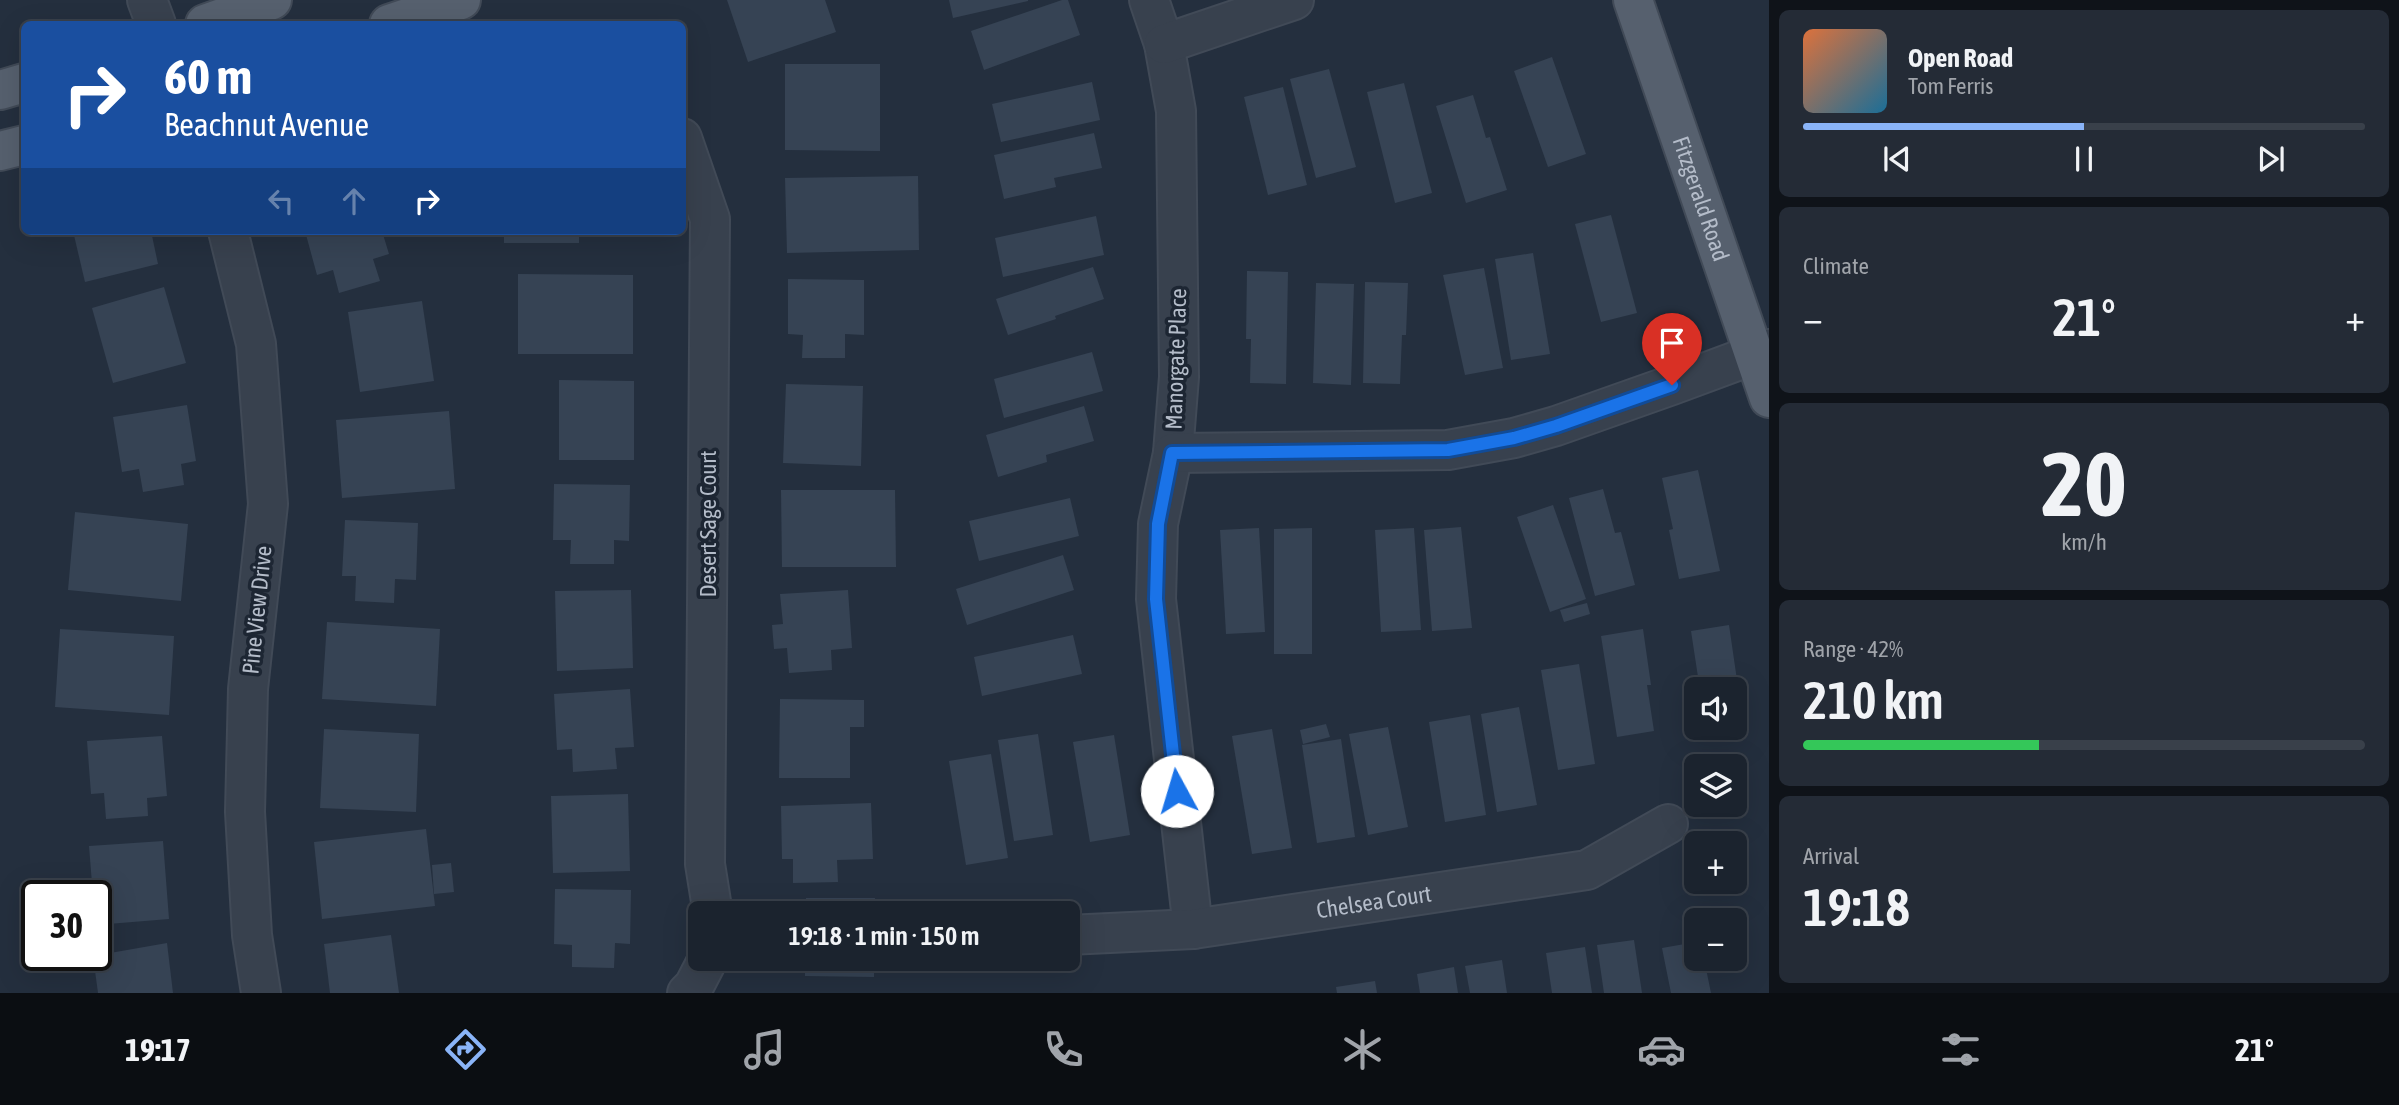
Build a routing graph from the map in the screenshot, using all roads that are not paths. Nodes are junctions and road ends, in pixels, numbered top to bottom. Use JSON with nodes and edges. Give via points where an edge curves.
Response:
{"nodes":[{"id":1,"x":147,"y":0,"type":"edge"},
{"id":2,"x":272,"y":0,"type":"edge"},
{"id":3,"x":461,"y":0,"type":"edge"},
{"id":4,"x":1149,"y":0,"type":"edge"},
{"id":5,"x":1294,"y":0,"type":"edge"},
{"id":6,"x":1633,"y":0,"type":"edge"},
{"id":7,"x":155,"y":21,"type":"edge"},
{"id":8,"x":213,"y":21,"type":"edge"},
{"id":9,"x":398,"y":21,"type":"edge"},
{"id":10,"x":1164,"y":44,"type":"junction"},
{"id":11,"x":21,"y":84,"type":"edge"},
{"id":12,"x":0,"y":90,"type":"edge"},
{"id":13,"x":21,"y":146,"type":"edge"},
{"id":14,"x":686,"y":150,"type":"edge"},
{"id":15,"x":0,"y":151,"type":"edge"},
{"id":16,"x":229,"y":235,"type":"edge"},
{"id":17,"x":1762,"y":352,"type":"edge"},
{"id":18,"x":1769,"y":398,"type":"edge"},
{"id":19,"x":1172,"y":453,"type":"junction"},
{"id":20,"x":1668,"y":824,"type":"dead end"},
{"id":21,"x":711,"y":901,"type":"edge"},
{"id":22,"x":1193,"y":929,"type":"junction"},
{"id":23,"x":1080,"y":934,"type":"edge"},
{"id":24,"x":261,"y":993,"type":"edge"}],
"edges":[{"from":1,"to":7,"type":"street"},
{"from":2,"to":8,"type":"main road"},
{"from":3,"to":9,"type":"main road"},
{"from":4,"to":10,"type":"street","name":"Manorgate Place"},
{"from":5,"to":10,"type":"street"},
{"from":6,"to":17,"type":"main road","name":"Fitzgerald Road"},
{"from":10,"to":19,"type":"street","name":"Manorgate Place","via":[[1176,111],[1179,377]]},
{"from":11,"to":12,"type":"main road"},
{"from":13,"to":15,"type":"main road"},
{"from":14,"to":21,"type":"street","name":"Desert Sage Court","via":[[710,219],[705,864]]},
{"from":16,"to":24,"type":"street","name":"Pine View Drive","via":[[256,344],[268,503],[248,689],[245,812]]},
{"from":17,"to":18,"type":"main road","name":"Fitzgerald Road"},
{"from":17,"to":19,"type":"street","via":[[1556,426],[1448,450]]},
{"from":19,"to":22,"type":"street","name":"Manorgate Place","via":[[1158,524],[1156,599]]},
{"from":20,"to":22,"type":"street","name":"Chelsea Court","via":[[1587,870]]},
{"from":22,"to":23,"type":"street","name":"Chelsea Court"}]}
